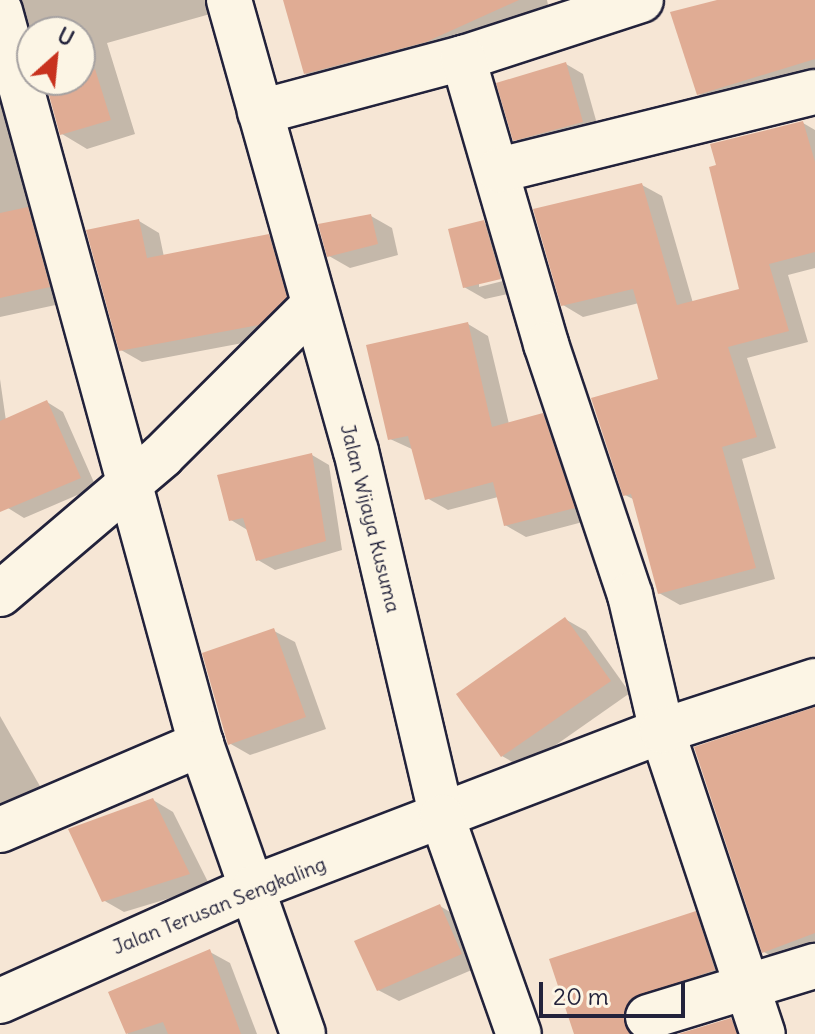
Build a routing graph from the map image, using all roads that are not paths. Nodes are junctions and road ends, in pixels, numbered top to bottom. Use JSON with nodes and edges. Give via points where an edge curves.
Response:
{"nodes":[{"id":1,"x":229,"y":0,"type":"edge"},
{"id":2,"x":641,"y":0,"type":"edge"},
{"id":3,"x":0,"y":11,"type":"edge"},
{"id":4,"x":463,"y":58,"type":"junction"},
{"id":5,"x":815,"y":92,"type":"edge"},
{"id":6,"x":260,"y":112,"type":"junction"},
{"id":7,"x":499,"y":170,"type":"junction"},
{"id":8,"x":314,"y":305,"type":"junction"},
{"id":9,"x":125,"y":488,"type":"junction"},
{"id":10,"x":0,"y":594,"type":"edge"},
{"id":11,"x":815,"y":681,"type":"edge"},
{"id":12,"x":662,"y":731,"type":"junction"},
{"id":13,"x":201,"y":744,"type":"junction"},
{"id":14,"x":442,"y":817,"type":"junction"},
{"id":15,"x":0,"y":830,"type":"edge"},
{"id":16,"x":255,"y":887,"type":"junction"},
{"id":17,"x":815,"y":966,"type":"edge"},
{"id":18,"x":746,"y":991,"type":"junction"},
{"id":19,"x":0,"y":1001,"type":"edge"},
{"id":20,"x":648,"y":1017,"type":"dead end"},
{"id":21,"x":303,"y":1034,"type":"edge"},
{"id":22,"x":519,"y":1034,"type":"edge"},
{"id":23,"x":763,"y":1034,"type":"edge"}],
"edges":[{"from":1,"to":6,"type":"street","name":"Jalan Wijaya Kusuma"},
{"from":2,"to":4,"type":"street"},
{"from":3,"to":9,"type":"street"},
{"from":4,"to":6,"type":"street"},
{"from":4,"to":7,"type":"street"},
{"from":5,"to":7,"type":"street"},
{"from":6,"to":8,"type":"street","name":"Jalan Wijaya Kusuma"},
{"from":7,"to":12,"type":"street","via":[[546,344],[630,595]]},
{"from":8,"to":9,"type":"street"},
{"from":8,"to":14,"type":"street","name":"Jalan Wijaya Kusuma"},
{"from":9,"to":10,"type":"street"},
{"from":9,"to":13,"type":"street"},
{"from":11,"to":12,"type":"street","name":"Jalan Terusan Sengkaling"},
{"from":12,"to":14,"type":"street","name":"Jalan Terusan Sengkaling"},
{"from":12,"to":18,"type":"street"},
{"from":13,"to":15,"type":"street"},
{"from":13,"to":16,"type":"street"},
{"from":14,"to":16,"type":"street","name":"Jalan Terusan Sengkaling"},
{"from":14,"to":22,"type":"street","name":"Jalan Wijaya Kusuma"},
{"from":16,"to":19,"type":"street","name":"Jalan Terusan Sengkaling"},
{"from":16,"to":21,"type":"street"},
{"from":17,"to":18,"type":"street"},
{"from":18,"to":20,"type":"street"},
{"from":18,"to":23,"type":"street"}]}
